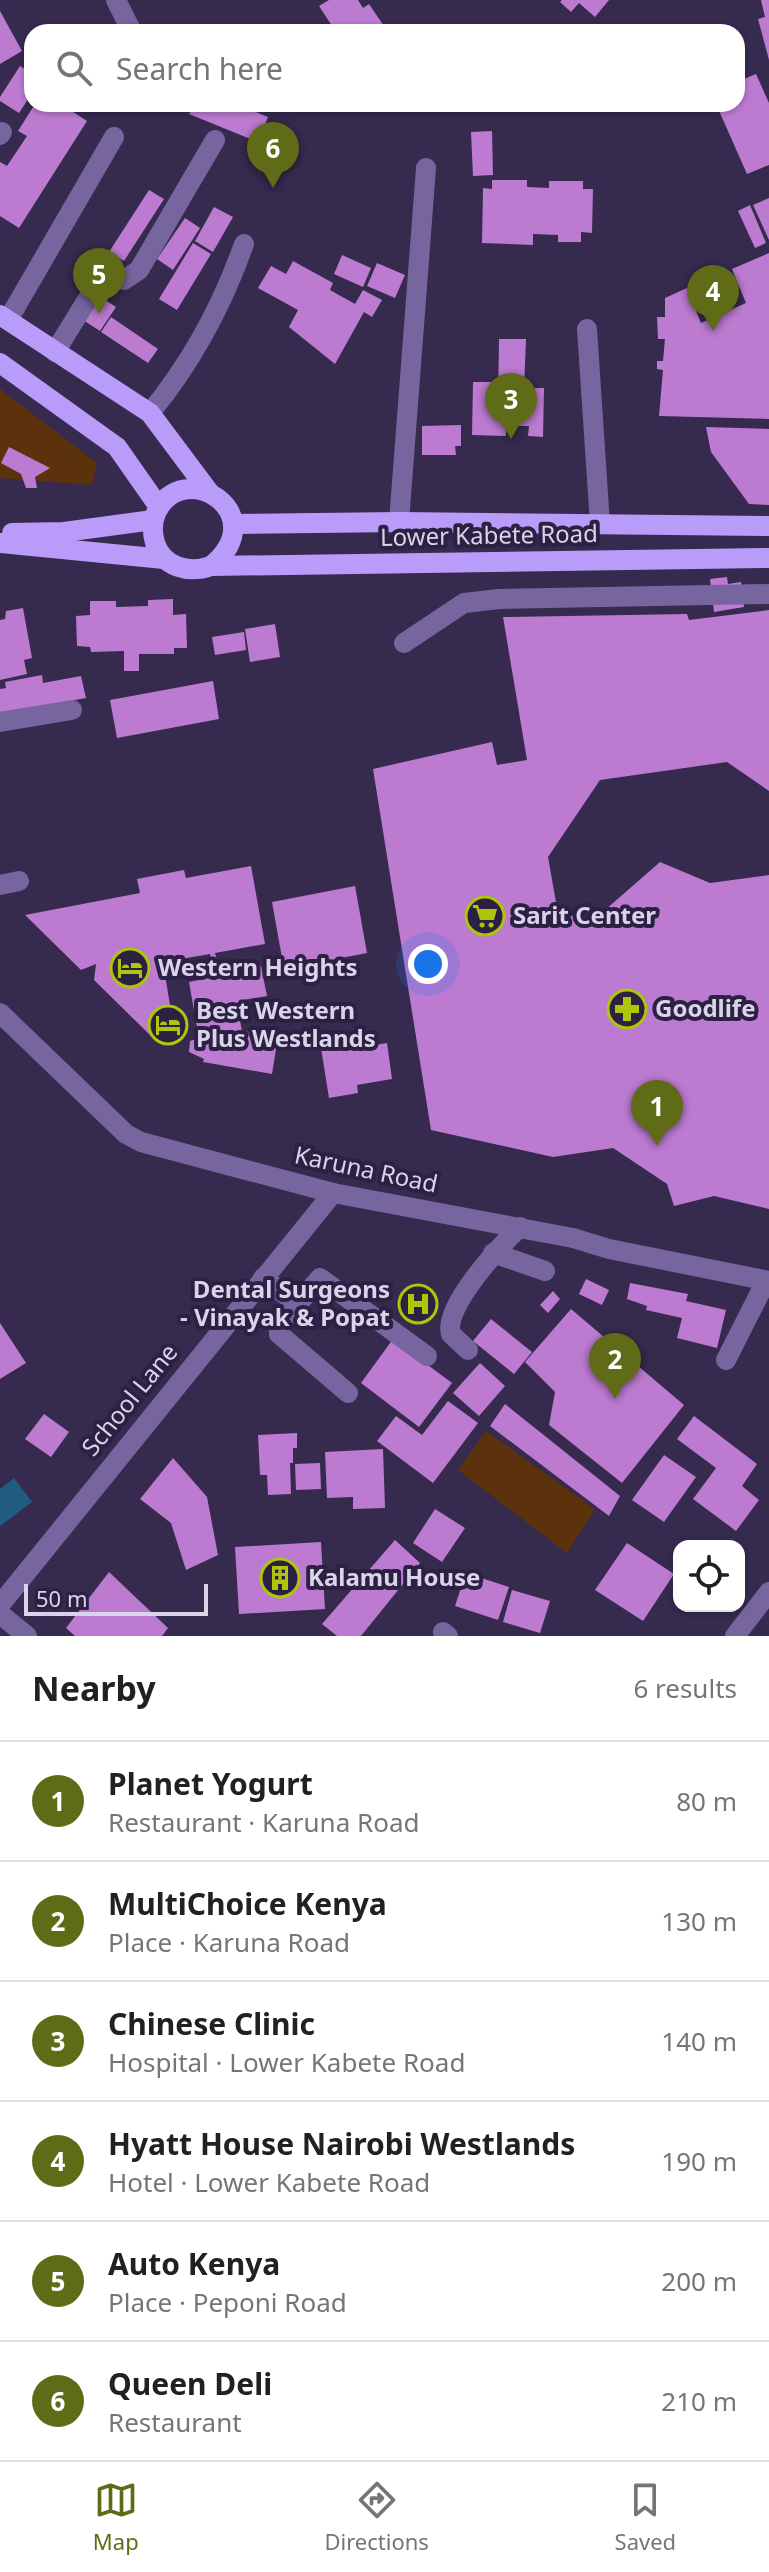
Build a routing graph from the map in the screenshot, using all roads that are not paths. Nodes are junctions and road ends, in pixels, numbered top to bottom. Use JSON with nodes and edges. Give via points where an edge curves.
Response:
{"nodes":[{"id":1,"x":116,"y":0,"type":"edge"},
{"id":2,"x":128,"y":24,"type":"edge"},
{"id":3,"x":114,"y":137,"type":"dead end"},
{"id":4,"x":215,"y":140,"type":"dead end"},
{"id":5,"x":426,"y":168,"type":"dead end"},
{"id":6,"x":244,"y":244,"type":"dead end"},
{"id":7,"x":4,"y":317,"type":"edge"},
{"id":8,"x":587,"y":329,"type":"dead end"},
{"id":9,"x":55,"y":352,"type":"junction"},
{"id":10,"x":0,"y":363,"type":"edge"},
{"id":11,"x":150,"y":413,"type":"junction"},
{"id":12,"x":209,"y":492,"type":"junction"},
{"id":13,"x":156,"y":513,"type":"junction"},
{"id":14,"x":399,"y":522,"type":"junction"},
{"id":15,"x":233,"y":524,"type":"junction"},
{"id":16,"x":600,"y":524,"type":"junction"},
{"id":17,"x":769,"y":526,"type":"edge"},
{"id":18,"x":0,"y":534,"type":"edge"},
{"id":19,"x":0,"y":543,"type":"edge"},
{"id":20,"x":164,"y":559,"type":"junction"},
{"id":21,"x":769,"y":559,"type":"edge"},
{"id":22,"x":211,"y":566,"type":"junction"},
{"id":23,"x":769,"y":594,"type":"edge"},
{"id":24,"x":404,"y":643,"type":"dead end"},
{"id":25,"x":72,"y":710,"type":"dead end"},
{"id":26,"x":0,"y":722,"type":"edge"},
{"id":27,"x":0,"y":1013,"type":"edge"},
{"id":28,"x":333,"y":1193,"type":"junction"},
{"id":29,"x":520,"y":1227,"type":"junction"},
{"id":30,"x":493,"y":1253,"type":"junction"},
{"id":31,"x":545,"y":1271,"type":"dead end"},
{"id":32,"x":263,"y":1278,"type":"junction"},
{"id":33,"x":768,"y":1281,"type":"edge"},
{"id":34,"x":296,"y":1303,"type":"junction"},
{"id":35,"x":468,"y":1350,"type":"dead end"},
{"id":36,"x":427,"y":1356,"type":"dead end"},
{"id":37,"x":726,"y":1360,"type":"dead end"},
{"id":38,"x":348,"y":1393,"type":"dead end"},
{"id":39,"x":769,"y":1592,"type":"edge"},
{"id":40,"x":0,"y":1605,"type":"edge"},
{"id":41,"x":0,"y":1614,"type":"edge"},
{"id":42,"x":27,"y":1636,"type":"edge"},
{"id":43,"x":735,"y":1636,"type":"edge"}],
"edges":[{"from":1,"to":2,"type":"street"},
{"from":3,"to":7,"type":"street"},
{"from":4,"to":9,"type":"street","via":[[139,270],[124,280],[103,274]]},
{"from":5,"to":14,"type":"street"},
{"from":6,"to":11,"type":"street","via":[[224,300],[177,380]]},
{"from":7,"to":9,"type":"main road"},
{"from":8,"to":16,"type":"street"},
{"from":9,"to":11,"type":"main road"},
{"from":10,"to":13,"type":"main road","via":[[117,447]]},
{"from":11,"to":12,"type":"main road"},
{"from":12,"to":13,"type":"main road","via":[[179,491]]},
{"from":12,"to":15,"type":"main road","via":[[225,504]]},
{"from":13,"to":18,"type":"main road","via":[[64,532]]},
{"from":13,"to":20,"type":"main road","via":[[153,536]]},
{"from":14,"to":15,"type":"main road","name":"Lower Kabete Road"},
{"from":14,"to":16,"type":"main road","name":"Lower Kabete Road"},
{"from":15,"to":22,"type":"main road","via":[[226,554]]},
{"from":16,"to":17,"type":"main road","name":"Lower Kabete Road"},
{"from":19,"to":20,"type":"main road","name":"Lower Kabete Road"},
{"from":20,"to":22,"type":"main road","name":"Lower Kabete Road","via":[[187,570]]},
{"from":21,"to":22,"type":"main road","name":"Lower Kabete Road"},
{"from":23,"to":24,"type":"street","via":[[464,603]]},
{"from":25,"to":26,"type":"street"},
{"from":27,"to":28,"type":"street","name":"Karuna Road","via":[[126,1134]]},
{"from":28,"to":29,"type":"street","name":"Karuna Road"},
{"from":28,"to":32,"type":"street","name":"School Lane"},
{"from":29,"to":30,"type":"street"},
{"from":29,"to":33,"type":"street","name":"Karuna Road"},
{"from":30,"to":31,"type":"street"},
{"from":30,"to":35,"type":"street","via":[[451,1316],[451,1334]]},
{"from":32,"to":34,"type":"street"},
{"from":32,"to":40,"type":"street","name":"School Lane"},
{"from":33,"to":37,"type":"street"},
{"from":34,"to":36,"type":"street","via":[[313,1282],[326,1280]]},
{"from":34,"to":38,"type":"street","via":[[279,1334]]},
{"from":39,"to":43,"type":"street"},
{"from":41,"to":42,"type":"street"}]}
